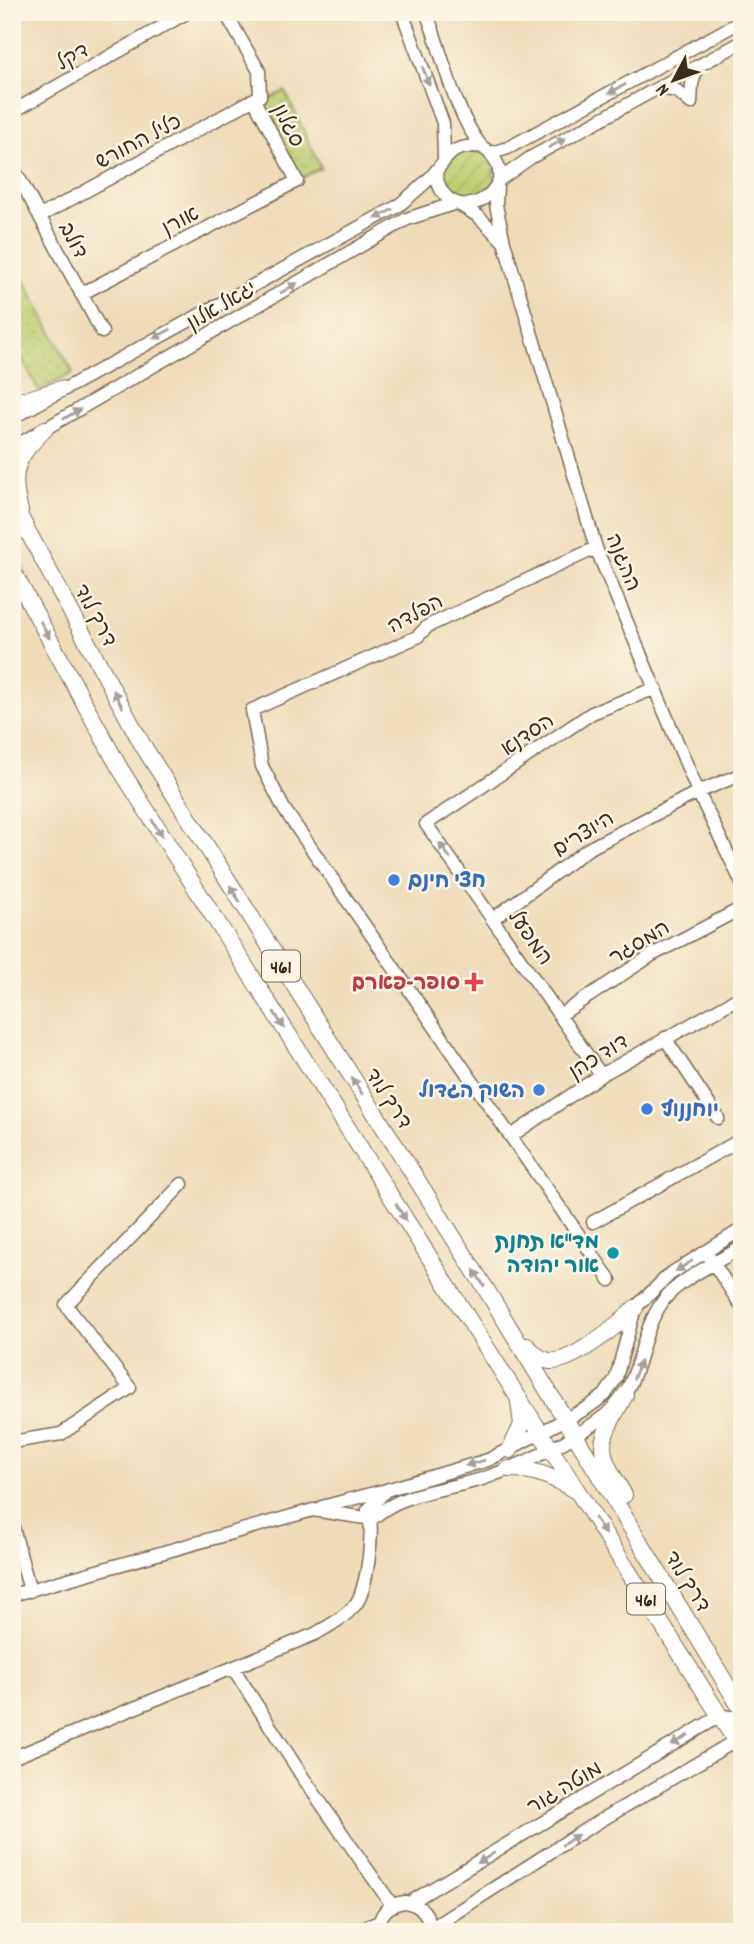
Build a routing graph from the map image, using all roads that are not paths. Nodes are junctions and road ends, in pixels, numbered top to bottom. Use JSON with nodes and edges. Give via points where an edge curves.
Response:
{"nodes":[{"id":1,"x":188,"y":12,"type":"edge"},
{"id":2,"x":225,"y":12,"type":"edge"},
{"id":3,"x":402,"y":12,"type":"edge"},
{"id":4,"x":426,"y":12,"type":"edge"},
{"id":5,"x":742,"y":21,"type":"edge"},
{"id":6,"x":742,"y":42,"type":"edge"},
{"id":7,"x":697,"y":67,"type":"junction"},
{"id":8,"x":657,"y":88,"type":"junction"},
{"id":9,"x":254,"y":100,"type":"junction"},
{"id":10,"x":12,"y":112,"type":"edge"},
{"id":11,"x":486,"y":149,"type":"junction"},
{"id":12,"x":443,"y":158,"type":"junction"},
{"id":13,"x":12,"y":165,"type":"edge"},
{"id":14,"x":436,"y":171,"type":"junction"},
{"id":15,"x":297,"y":181,"type":"joint"},
{"id":16,"x":498,"y":183,"type":"junction"},
{"id":17,"x":457,"y":204,"type":"junction"},
{"id":18,"x":40,"y":216,"type":"junction"},
{"id":19,"x":504,"y":242,"type":"junction"},
{"id":20,"x":81,"y":294,"type":"junction"},
{"id":21,"x":102,"y":332,"type":"dead end"},
{"id":22,"x":61,"y":389,"type":"junction"},
{"id":23,"x":12,"y":399,"type":"edge"},
{"id":24,"x":12,"y":418,"type":"edge"},
{"id":25,"x":45,"y":429,"type":"junction"},
{"id":26,"x":12,"y":448,"type":"edge"},
{"id":27,"x":12,"y":502,"type":"edge"},
{"id":28,"x":23,"y":523,"type":"junction"},
{"id":29,"x":596,"y":548,"type":"junction"},
{"id":30,"x":12,"y":570,"type":"edge"},
{"id":31,"x":656,"y":688,"type":"junction"},
{"id":32,"x":742,"y":774,"type":"edge"},
{"id":33,"x":698,"y":792,"type":"junction"},
{"id":34,"x":426,"y":824,"type":"joint"},
{"id":35,"x":742,"y":883,"type":"edge"},
{"id":36,"x":742,"y":908,"type":"edge"},
{"id":37,"x":494,"y":918,"type":"junction"},
{"id":38,"x":742,"y":996,"type":"edge"},
{"id":39,"x":560,"y":1015,"type":"junction"},
{"id":40,"x":665,"y":1038,"type":"junction"},
{"id":41,"x":601,"y":1074,"type":"junction"},
{"id":42,"x":718,"y":1118,"type":"dead end"},
{"id":43,"x":511,"y":1136,"type":"junction"},
{"id":44,"x":742,"y":1139,"type":"edge"},
{"id":45,"x":182,"y":1184,"type":"dead end"},
{"id":46,"x":593,"y":1222,"type":"dead end"},
{"id":47,"x":742,"y":1229,"type":"edge"},
{"id":48,"x":742,"y":1247,"type":"edge"},
{"id":49,"x":706,"y":1252,"type":"junction"},
{"id":50,"x":714,"y":1265,"type":"junction"},
{"id":51,"x":610,"y":1280,"type":"dead end"},
{"id":52,"x":742,"y":1307,"type":"edge"},
{"id":53,"x":635,"y":1308,"type":"junction"},
{"id":54,"x":505,"y":1319,"type":"junction"},
{"id":55,"x":625,"y":1395,"type":"junction"},
{"id":56,"x":518,"y":1396,"type":"junction"},
{"id":57,"x":566,"y":1420,"type":"junction"},
{"id":58,"x":574,"y":1435,"type":"junction"},
{"id":59,"x":547,"y":1440,"type":"junction"},
{"id":60,"x":12,"y":1442,"type":"edge"},
{"id":61,"x":510,"y":1450,"type":"junction"},
{"id":62,"x":509,"y":1469,"type":"junction"},
{"id":63,"x":386,"y":1490,"type":"junction"},
{"id":64,"x":580,"y":1493,"type":"junction"},
{"id":65,"x":313,"y":1510,"type":"junction"},
{"id":66,"x":372,"y":1519,"type":"junction"},
{"id":67,"x":12,"y":1524,"type":"edge"},
{"id":68,"x":30,"y":1591,"type":"junction"},
{"id":69,"x":12,"y":1595,"type":"edge"},
{"id":70,"x":233,"y":1668,"type":"junction"},
{"id":71,"x":720,"y":1673,"type":"junction"},
{"id":72,"x":742,"y":1710,"type":"edge"},
{"id":73,"x":720,"y":1716,"type":"junction"},
{"id":74,"x":742,"y":1718,"type":"edge"},
{"id":75,"x":740,"y":1740,"type":"edge"},
{"id":76,"x":12,"y":1758,"type":"edge"},
{"id":77,"x":409,"y":1903,"type":"junction"},
{"id":78,"x":392,"y":1905,"type":"junction"},
{"id":79,"x":379,"y":1927,"type":"edge"},
{"id":80,"x":430,"y":1930,"type":"edge"},
{"id":81,"x":353,"y":1932,"type":"edge"}],
"edges":[{"from":1,"to":10,"type":"street","name":"דקל"},
{"from":2,"to":9,"type":"street","name":"סגלון","via":[[259,71],[260,96]]},
{"from":3,"to":12,"type":"street","one_way":true,"via":[[443,123]]},
{"from":4,"to":11,"type":"street","via":[[460,110]]},
{"from":5,"to":11,"type":"street","one_way":true,"via":[[508,148]]},
{"from":6,"to":7,"type":"street"},
{"from":7,"to":8,"type":"street"},
{"from":7,"to":8,"type":"street","via":[[691,103],[677,91]]},
{"from":16,"to":8,"type":"street","one_way":true,"via":[[530,158]]},
{"from":9,"to":15,"type":"street","name":"סגלון"},
{"from":9,"to":18,"type":"street","name":"כליל החורש"},
{"from":11,"to":12,"type":"street","via":[[460,148]]},
{"from":11,"to":16,"type":"street","via":[[499,166]]},
{"from":12,"to":14,"type":"street"},
{"from":13,"to":18,"type":"street","name":"דולב"},
{"from":14,"to":17,"type":"street","via":[[440,192]]},
{"from":14,"to":22,"type":"street","name":"יגאל אלון","one_way":true,"via":[[398,206]]},
{"from":15,"to":20,"type":"street","name":"אורן"},
{"from":16,"to":17,"type":"street","via":[[485,196]]},
{"from":16,"to":19,"type":"street","name":"ההגנה","via":[[496,205]]},
{"from":17,"to":19,"type":"street","name":"ההגנה","via":[[478,216]]},
{"from":25,"to":17,"type":"street","name":"יגאל אלון","one_way":true,"via":[[407,219]]},
{"from":18,"to":20,"type":"street","name":"דולב"},
{"from":19,"to":29,"type":"street","name":"ההגנה"},
{"from":20,"to":21,"type":"street","name":"דולב"},
{"from":22,"to":23,"type":"main road"},
{"from":22,"to":24,"type":"street","name":"יגאל אלון"},
{"from":25,"to":26,"type":"street","name":"יגאל אלון"},
{"from":25,"to":28,"type":"main road","via":[[15,467],[13,480]]},
{"from":27,"to":28,"type":"main road","name":"דרך לוד","number":"461"},
{"from":54,"to":28,"type":"main road","name":"דרך לוד","number":"461","one_way":true,"via":[[142,744]]},
{"from":29,"to":31,"type":"street","name":"ההגנה"},
{"from":29,"to":43,"type":"street","name":"הפלדה","via":[[428,626],[417,637],[252,710],[262,766],[284,809]]},
{"from":30,"to":56,"type":"main road","number":"461","one_way":true,"via":[[119,767]]},
{"from":31,"to":33,"type":"street","name":"ההגנה"},
{"from":31,"to":34,"type":"street","name":"הסדנא","via":[[592,713]]},
{"from":32,"to":33,"type":"street","name":"היוצרים"},
{"from":33,"to":35,"type":"street","name":"ההגנה"},
{"from":33,"to":37,"type":"street","name":"היוצרים","via":[[588,849]]},
{"from":37,"to":34,"type":"street","name":"המפעל","one_way":true},
{"from":36,"to":39,"type":"street","name":"המסגר","via":[[652,955]]},
{"from":37,"to":39,"type":"street","name":"המפעל"},
{"from":38,"to":40,"type":"street","name":"דוד כהן"},
{"from":39,"to":41,"type":"street","name":"המפעל"},
{"from":40,"to":41,"type":"street","name":"דוד כהן"},
{"from":40,"to":42,"type":"street"},
{"from":41,"to":43,"type":"street","name":"דוד כהן"},
{"from":43,"to":51,"type":"street"},
{"from":44,"to":46,"type":"street"},
{"from":45,"to":60,"type":"street","via":[[66,1305],[130,1388],[61,1434]]},
{"from":47,"to":49,"type":"street"},
{"from":48,"to":50,"type":"street"},
{"from":49,"to":50,"type":"street"},
{"from":49,"to":53,"type":"street","one_way":true,"via":[[670,1275]]},
{"from":50,"to":52,"type":"street"},
{"from":55,"to":50,"type":"street","one_way":true,"via":[[664,1298]]},
{"from":53,"to":54,"type":"main road","via":[[621,1323],[562,1360],[541,1359]]},
{"from":53,"to":57,"type":"street","via":[[617,1378],[605,1395]]},
{"from":54,"to":57,"type":"main road","name":"דרך לוד","number":"461"},
{"from":55,"to":58,"type":"street"},
{"from":55,"to":71,"type":"main road","via":[[605,1432],[602,1455],[677,1585]]},
{"from":56,"to":59,"type":"main road","number":"461"},
{"from":56,"to":61,"type":"main road","via":[[522,1425]]},
{"from":57,"to":58,"type":"main road","name":"דרך לוד","number":"461"},
{"from":57,"to":59,"type":"street"},
{"from":58,"to":59,"type":"street"},
{"from":58,"to":71,"type":"main road","name":"דרך לוד","number":"461"},
{"from":59,"to":61,"type":"street"},
{"from":59,"to":62,"type":"street"},
{"from":59,"to":64,"type":"main road","number":"461"},
{"from":61,"to":63,"type":"street","one_way":true},
{"from":62,"to":64,"type":"main road","via":[[545,1474]]},
{"from":62,"to":66,"type":"street","via":[[397,1500]]},
{"from":63,"to":65,"type":"street"},
{"from":63,"to":66,"type":"street","via":[[368,1510]]},
{"from":64,"to":73,"type":"main road","number":"461","one_way":true},
{"from":65,"to":66,"type":"street"},
{"from":65,"to":68,"type":"street"},
{"from":66,"to":70,"type":"street","via":[[368,1563],[357,1603],[315,1634]]},
{"from":67,"to":68,"type":"street"},
{"from":68,"to":69,"type":"street"},
{"from":70,"to":76,"type":"street"},
{"from":70,"to":78,"type":"street"},
{"from":71,"to":72,"type":"main road","name":"דרך לוד","number":"461"},
{"from":73,"to":74,"type":"street"},
{"from":73,"to":75,"type":"main road","number":"461"},
{"from":73,"to":77,"type":"street","name":"מוטה גור","one_way":true},
{"from":80,"to":75,"type":"street","one_way":true,"via":[[588,1828]]},
{"from":77,"to":78,"type":"street"},
{"from":77,"to":80,"type":"street","via":[[423,1910]]},
{"from":78,"to":79,"type":"street"},
{"from":79,"to":81,"type":"street"}]}
